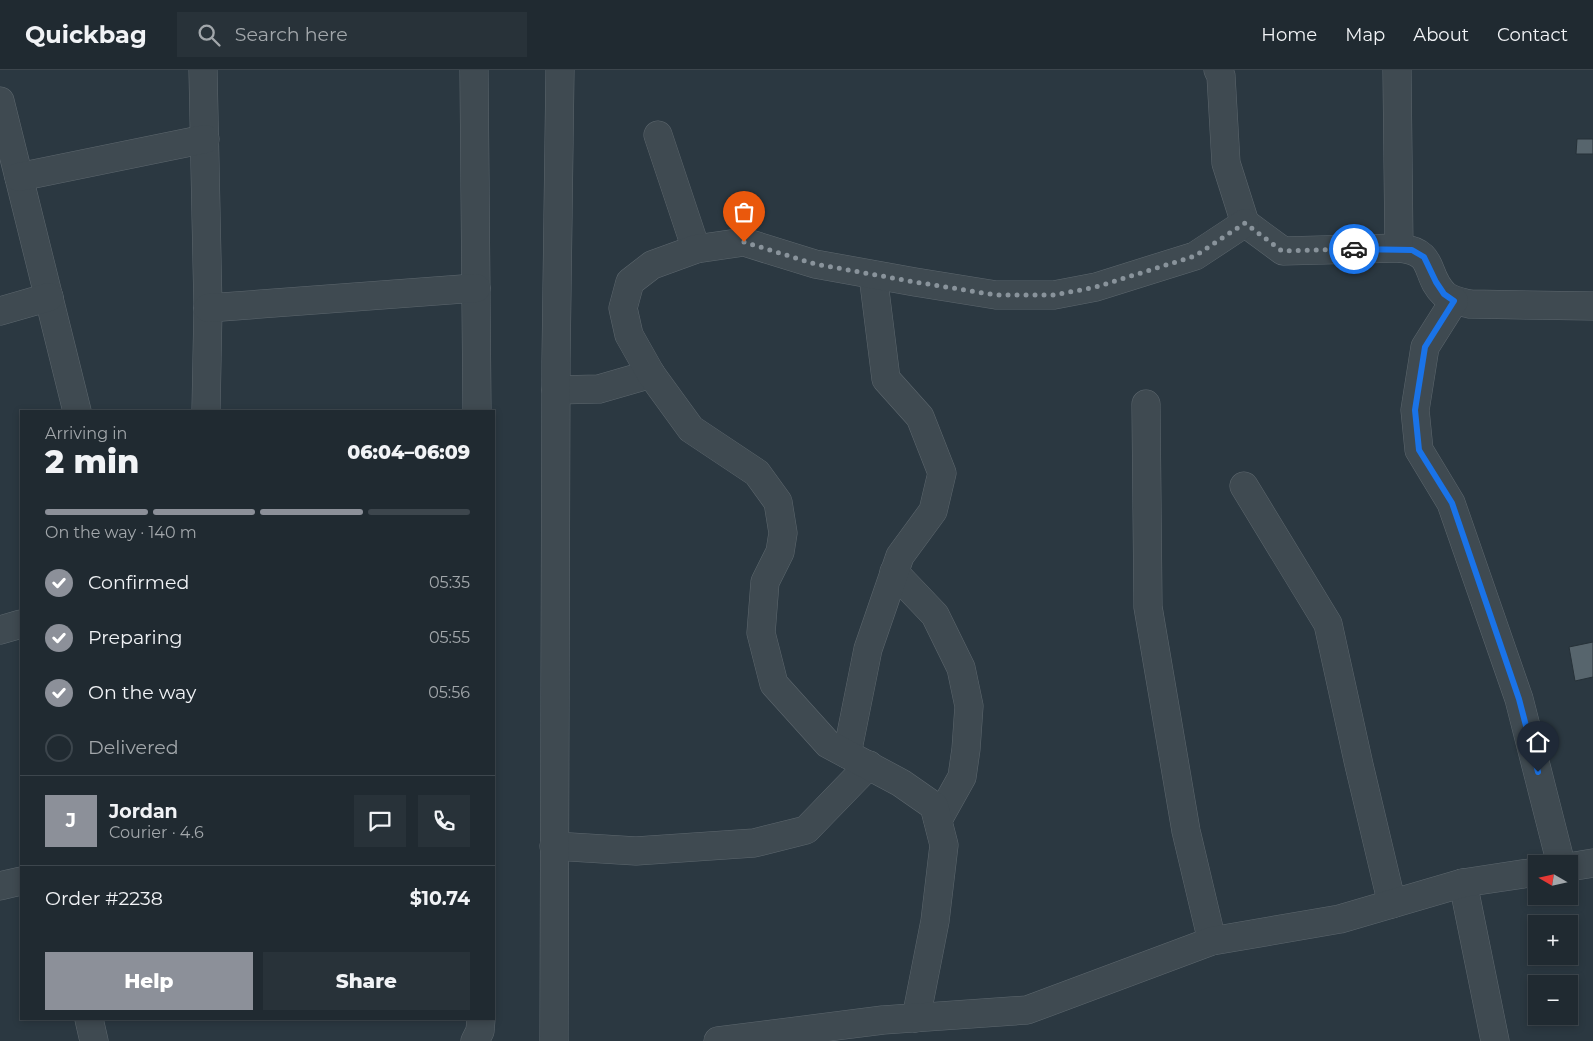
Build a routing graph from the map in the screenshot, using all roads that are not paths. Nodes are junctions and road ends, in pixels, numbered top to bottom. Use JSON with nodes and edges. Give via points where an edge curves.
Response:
{"nodes":[{"id":1,"x":203,"y":70,"type":"edge"},
{"id":2,"x":474,"y":70,"type":"edge"},
{"id":3,"x":560,"y":70,"type":"edge"},
{"id":4,"x":1218,"y":70,"type":"edge"},
{"id":5,"x":1397,"y":70,"type":"edge"},
{"id":6,"x":0,"y":101,"type":"edge"},
{"id":7,"x":658,"y":135,"type":"dead end"},
{"id":8,"x":205,"y":139,"type":"junction"},
{"id":9,"x":19,"y":177,"type":"junction"},
{"id":10,"x":1245,"y":223,"type":"junction"},
{"id":11,"x":1399,"y":248,"type":"junction"},
{"id":12,"x":696,"y":249,"type":"junction"},
{"id":13,"x":873,"y":274,"type":"junction"},
{"id":14,"x":476,"y":288,"type":"junction"},
{"id":15,"x":49,"y":297,"type":"junction"},
{"id":16,"x":1454,"y":301,"type":"junction"},
{"id":17,"x":1593,"y":306,"type":"edge"},
{"id":18,"x":208,"y":308,"type":"junction"},
{"id":19,"x":0,"y":311,"type":"edge"},
{"id":20,"x":651,"y":374,"type":"junction"},
{"id":21,"x":556,"y":390,"type":"junction"},
{"id":22,"x":1146,"y":404,"type":"dead end"},
{"id":23,"x":77,"y":410,"type":"edge"},
{"id":24,"x":206,"y":410,"type":"edge"},
{"id":25,"x":477,"y":410,"type":"edge"},
{"id":26,"x":1244,"y":486,"type":"dead end"},
{"id":27,"x":894,"y":572,"type":"junction"},
{"id":28,"x":20,"y":624,"type":"edge"},
{"id":29,"x":0,"y":630,"type":"edge"},
{"id":30,"x":858,"y":760,"type":"junction"},
{"id":31,"x":938,"y":820,"type":"junction"},
{"id":32,"x":554,"y":846,"type":"junction"},
{"id":33,"x":1559,"y":855,"type":"edge"},
{"id":34,"x":1593,"y":863,"type":"edge"},
{"id":35,"x":1578,"y":866,"type":"edge"},
{"id":36,"x":1528,"y":873,"type":"edge"},
{"id":37,"x":20,"y":881,"type":"edge"},
{"id":38,"x":1463,"y":883,"type":"junction"},
{"id":39,"x":0,"y":886,"type":"edge"},
{"id":40,"x":1392,"y":904,"type":"junction"},
{"id":41,"x":1212,"y":941,"type":"junction"},
{"id":42,"x":916,"y":1018,"type":"junction"},
{"id":43,"x":89,"y":1020,"type":"edge"},
{"id":44,"x":481,"y":1020,"type":"edge"},
{"id":45,"x":94,"y":1041,"type":"edge"},
{"id":46,"x":475,"y":1041,"type":"edge"},
{"id":47,"x":561,"y":1041,"type":"edge"},
{"id":48,"x":718,"y":1041,"type":"edge"},
{"id":49,"x":1496,"y":1041,"type":"edge"}],
"edges":[{"from":1,"to":8,"type":"street"},
{"from":2,"to":14,"type":"street"},
{"from":3,"to":21,"type":"street"},
{"from":4,"to":10,"type":"street","via":[[1226,164]]},
{"from":5,"to":11,"type":"street"},
{"from":6,"to":9,"type":"street"},
{"from":7,"to":12,"type":"street"},
{"from":8,"to":9,"type":"street"},
{"from":8,"to":18,"type":"street"},
{"from":9,"to":15,"type":"street"},
{"from":10,"to":11,"type":"street","via":[[1282,251]]},
{"from":10,"to":13,"type":"street","via":[[1195,256],[1096,287],[1054,295],[996,295]]},
{"from":11,"to":16,"type":"street","via":[[1412,250],[1424,257],[1444,294]]},
{"from":12,"to":13,"type":"street","via":[[744,242],[815,264]]},
{"from":12,"to":20,"type":"street","via":[[652,265],[630,282],[623,308],[629,335]]},
{"from":13,"to":27,"type":"street","via":[[886,379],[920,417],[942,472],[933,511],[900,556]]},
{"from":14,"to":18,"type":"street"},
{"from":14,"to":25,"type":"street"},
{"from":15,"to":19,"type":"street"},
{"from":15,"to":23,"type":"street"},
{"from":16,"to":17,"type":"street"},
{"from":16,"to":33,"type":"street","via":[[1425,347],[1415,410],[1419,450],[1452,503],[1519,699]]},
{"from":18,"to":24,"type":"street"},
{"from":20,"to":21,"type":"street","via":[[599,389]]},
{"from":20,"to":30,"type":"street","via":[[691,428],[757,473],[778,502],[784,533],[780,552],[765,582],[761,633],[774,684],[828,744]]},
{"from":21,"to":32,"type":"street"},
{"from":22,"to":41,"type":"street","via":[[1148,607],[1186,831]]},
{"from":26,"to":40,"type":"street","via":[[1328,624]]},
{"from":27,"to":30,"type":"street","via":[[868,649]]},
{"from":27,"to":31,"type":"street","via":[[935,615],[961,668],[969,706],[962,777]]},
{"from":28,"to":29,"type":"street"},
{"from":30,"to":31,"type":"street","via":[[901,783],[934,806]]},
{"from":30,"to":32,"type":"street","via":[[806,830],[754,843],[636,851]]},
{"from":31,"to":42,"type":"street","via":[[944,845],[935,921]]},
{"from":32,"to":47,"type":"street"},
{"from":34,"to":35,"type":"street"},
{"from":36,"to":38,"type":"street"},
{"from":37,"to":39,"type":"street"},
{"from":38,"to":40,"type":"street"},
{"from":38,"to":49,"type":"street"},
{"from":40,"to":41,"type":"street","via":[[1340,919]]},
{"from":41,"to":42,"type":"street","via":[[1027,1010]]},
{"from":42,"to":48,"type":"street"},
{"from":43,"to":45,"type":"street"},
{"from":44,"to":46,"type":"street"}]}
